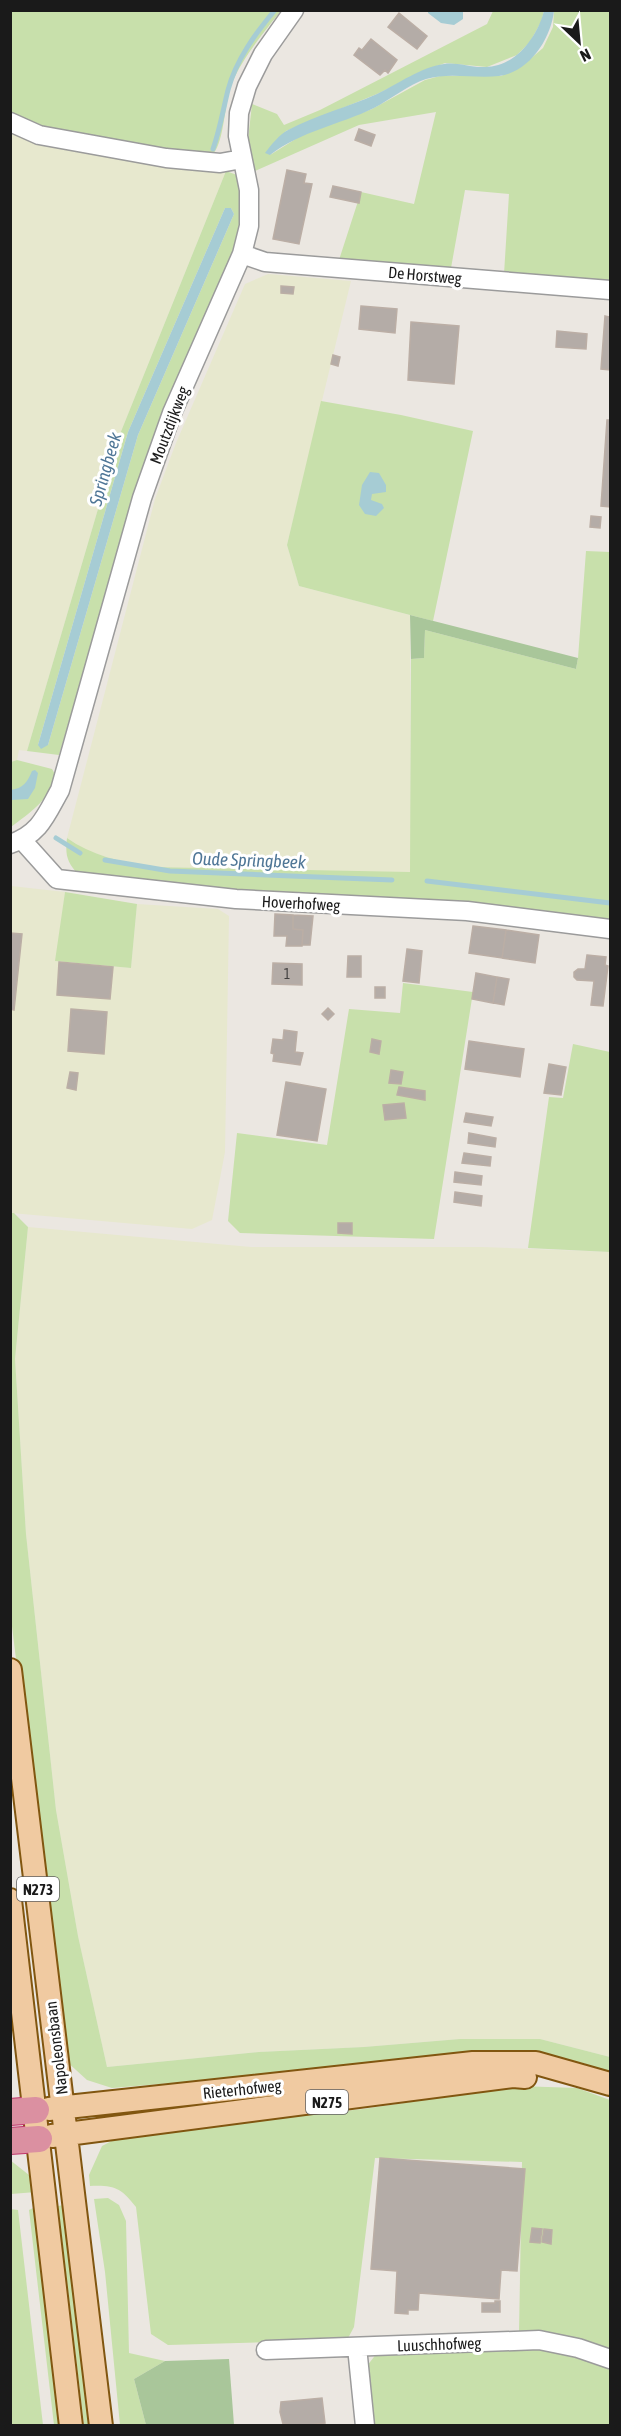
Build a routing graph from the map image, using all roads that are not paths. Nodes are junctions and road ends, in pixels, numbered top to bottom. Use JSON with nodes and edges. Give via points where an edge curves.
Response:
{"nodes":[{"id":1,"x":294,"y":10,"type":"edge"},
{"id":2,"x":10,"y":122,"type":"edge"},
{"id":3,"x":242,"y":159,"type":"junction"},
{"id":4,"x":242,"y":254,"type":"junction"},
{"id":5,"x":610,"y":290,"type":"edge"},
{"id":6,"x":16,"y":842,"type":"edge"},
{"id":7,"x":610,"y":929,"type":"edge"},
{"id":8,"x":10,"y":1670,"type":"edge"},
{"id":9,"x":10,"y":1900,"type":"edge"},
{"id":10,"x":600,"y":2081,"type":"edge"},
{"id":11,"x":63,"y":2107,"type":"junction"},
{"id":12,"x":36,"y":2110,"type":"junction"},
{"id":13,"x":10,"y":2112,"type":"edge"},
{"id":14,"x":65,"y":2134,"type":"junction"},
{"id":15,"x":39,"y":2139,"type":"junction"},
{"id":16,"x":10,"y":2141,"type":"edge"},
{"id":17,"x":357,"y":2347,"type":"junction"},
{"id":18,"x":266,"y":2350,"type":"dead end"},
{"id":19,"x":610,"y":2359,"type":"edge"},
{"id":20,"x":71,"y":2426,"type":"edge"},
{"id":21,"x":101,"y":2426,"type":"edge"},
{"id":22,"x":365,"y":2426,"type":"edge"}],
"edges":[{"from":1,"to":3,"type":"street","name":"Moutzdijkweg","via":[[263,54],[247,86],[239,113]]},
{"from":2,"to":3,"type":"street","via":[[39,135],[166,158],[220,163]]},
{"from":3,"to":4,"type":"street","name":"Moutzdijkweg","via":[[250,207]]},
{"from":4,"to":5,"type":"street","name":"De Horstweg","via":[[265,262]]},
{"from":4,"to":6,"type":"street","name":"Moutzdijkweg","via":[[172,413],[146,487],[60,790],[40,827]]},
{"from":6,"to":7,"type":"street","name":"Hoverhofweg","via":[[57,879],[236,899],[467,911]]},
{"from":8,"to":11,"type":"main road","name":"Napoleonsbaan","number":"N273"},
{"from":9,"to":12,"type":"main road","name":"Napoleonsbaan","number":"N273"},
{"from":10,"to":11,"type":"main road","name":"Rieterhofweg","number":"N275","via":[[536,2063],[473,2063]]},
{"from":10,"to":14,"type":"main road","name":"Rieterhofweg","number":"N275","via":[[513,2076]]},
{"from":11,"to":12,"type":"main road","name":"Rieterhofweg","number":"N275"},
{"from":11,"to":14,"type":"main road","name":"Napoleonsbaan","number":"N273"},
{"from":12,"to":13,"type":"highway"},
{"from":12,"to":15,"type":"main road","name":"Napoleonsbaan","number":"N273"},
{"from":14,"to":15,"type":"main road","name":"Rieterhofweg","number":"N275"},
{"from":14,"to":21,"type":"main road","name":"Napoleonsbaan","number":"N273"},
{"from":15,"to":16,"type":"highway"},
{"from":15,"to":20,"type":"main road","name":"Napoleonsbaan","number":"N273"},
{"from":17,"to":18,"type":"street","name":"Luuschhofweg"},
{"from":17,"to":19,"type":"street","name":"Luuschhofweg","via":[[539,2340]]},
{"from":17,"to":22,"type":"street"}]}
